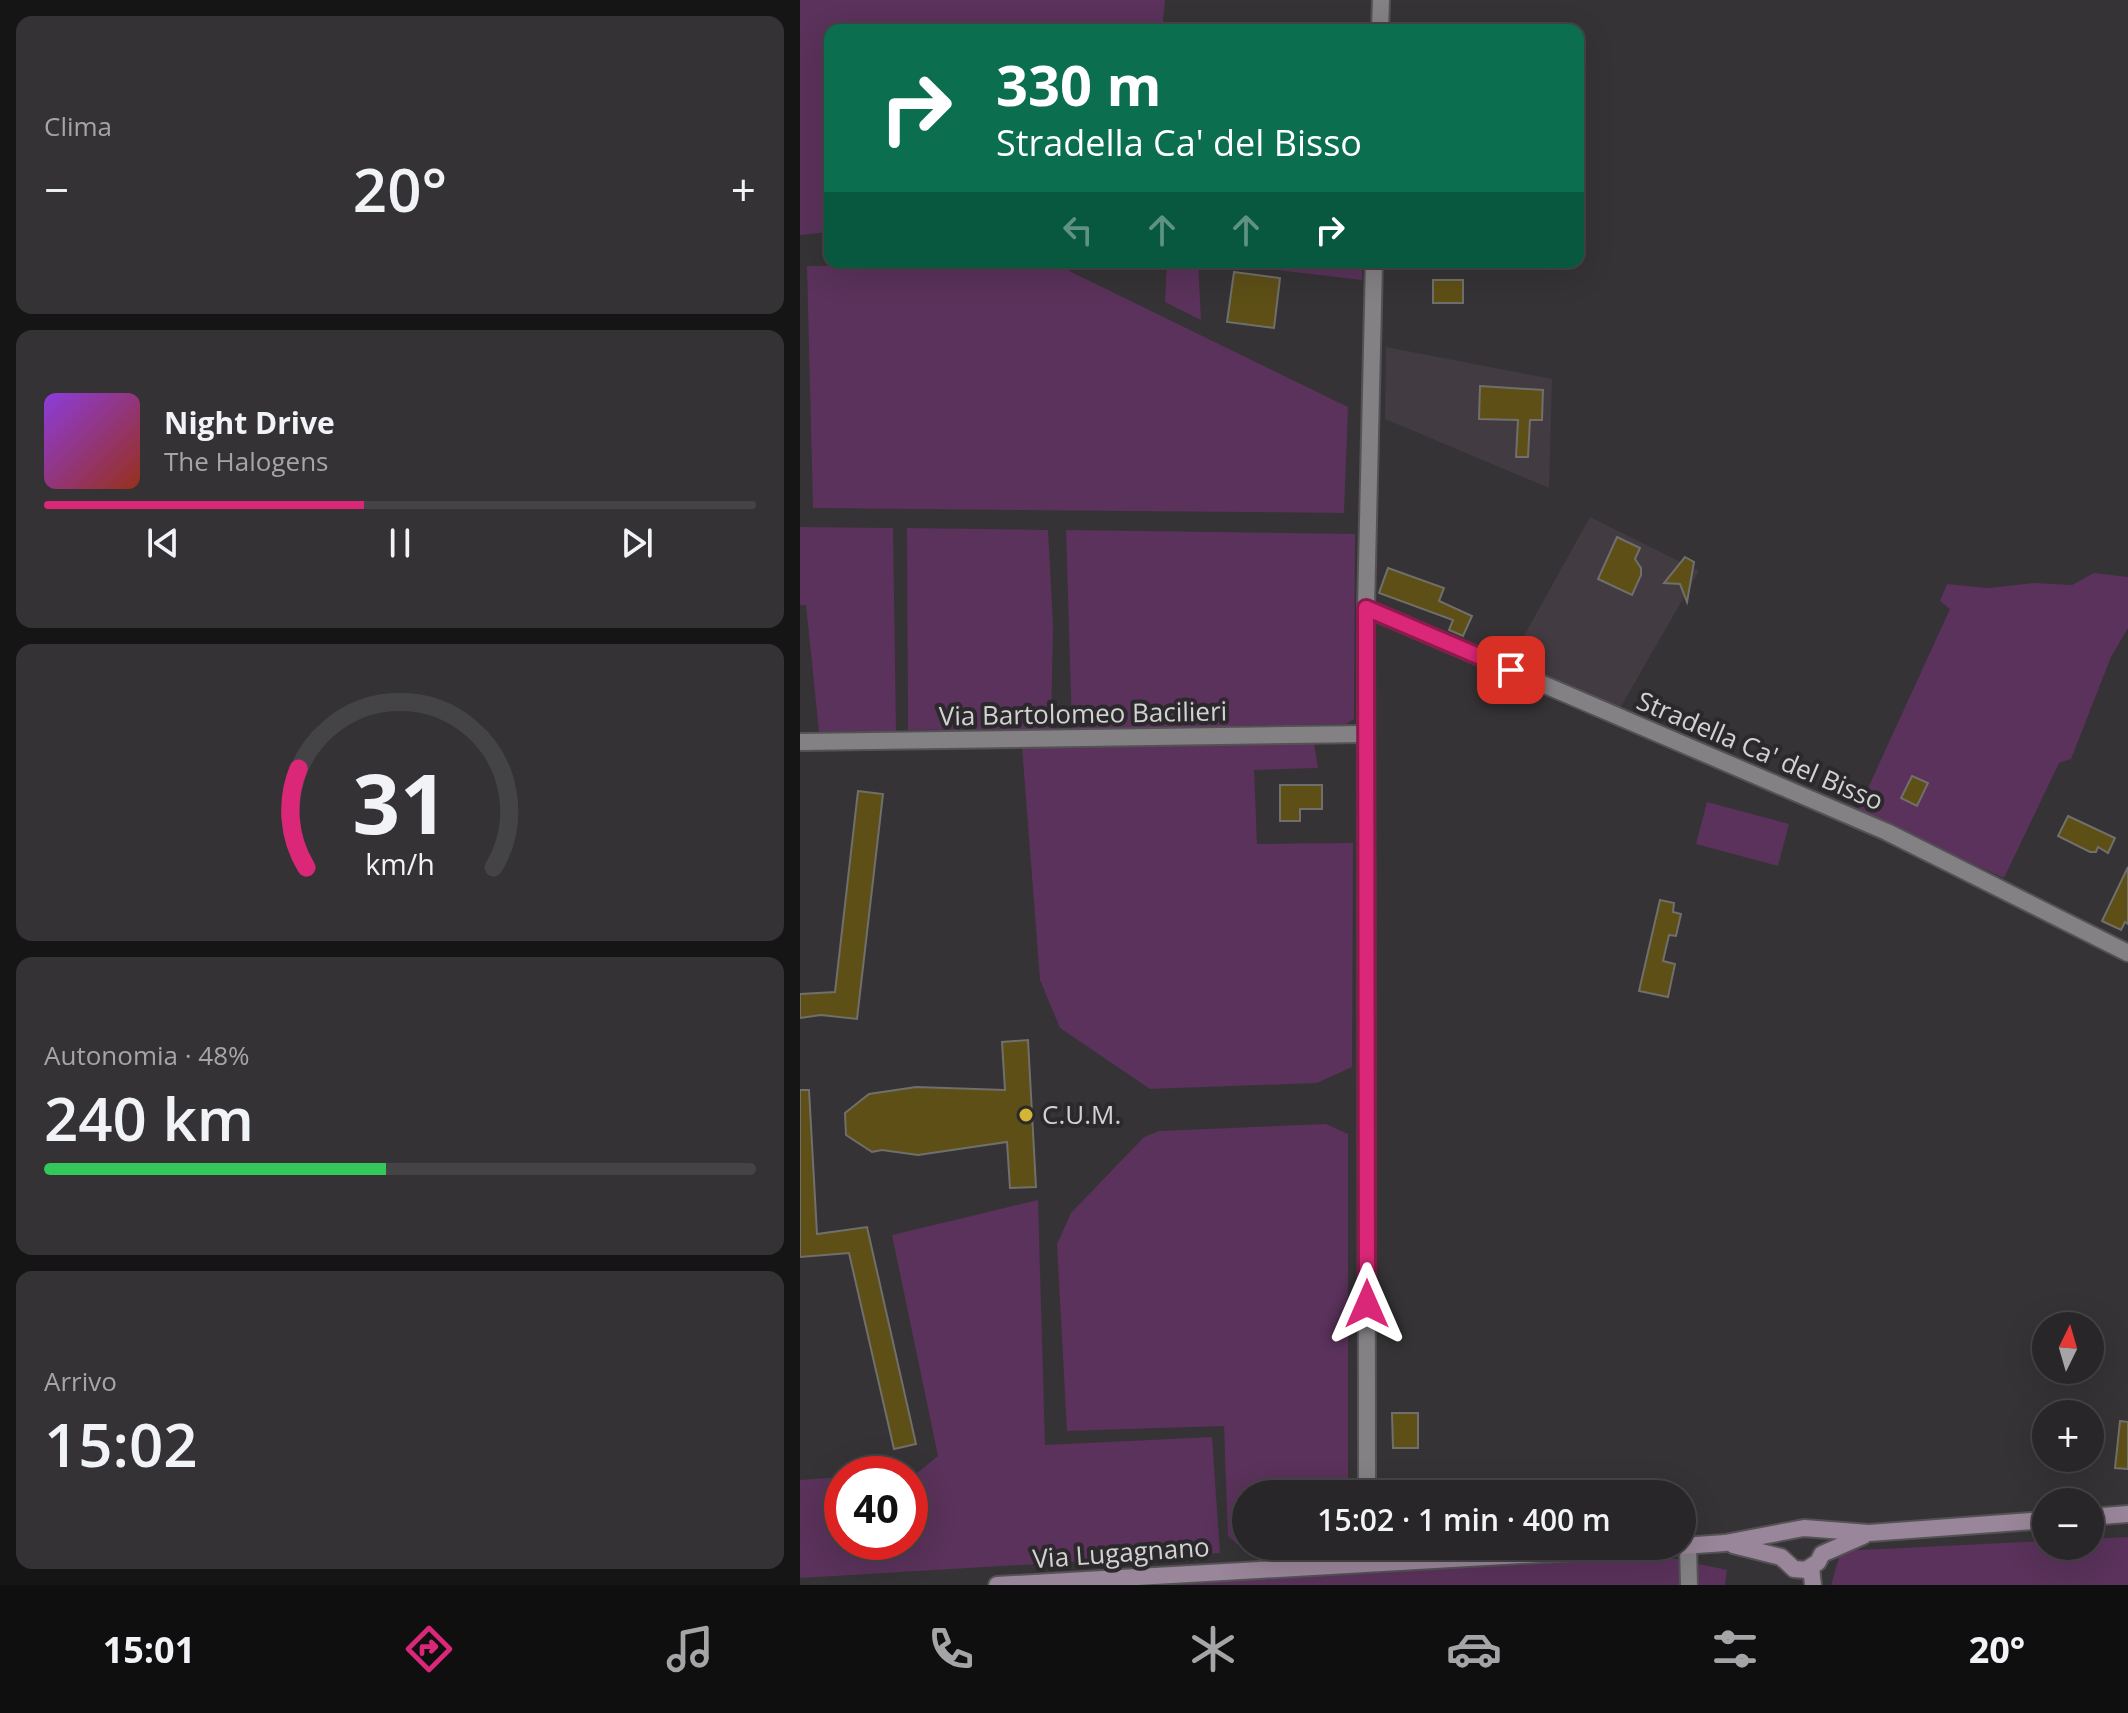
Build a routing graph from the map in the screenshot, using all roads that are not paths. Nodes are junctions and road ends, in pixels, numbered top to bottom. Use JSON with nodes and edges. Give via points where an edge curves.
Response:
{"nodes":[{"id":1,"x":1381,"y":0,"type":"edge"},
{"id":2,"x":1380,"y":24,"type":"edge"},
{"id":3,"x":1374,"y":268,"type":"edge"},
{"id":4,"x":1366,"y":608,"type":"junction"},
{"id":5,"x":1366,"y":734,"type":"junction"},
{"id":6,"x":800,"y":742,"type":"edge"},
{"id":7,"x":2128,"y":953,"type":"edge"},
{"id":8,"x":1367,"y":1480,"type":"edge"},
{"id":9,"x":2128,"y":1514,"type":"edge"},
{"id":10,"x":2104,"y":1516,"type":"edge"},
{"id":11,"x":2032,"y":1521,"type":"edge"},
{"id":12,"x":1812,"y":1531,"type":"junction"},
{"id":13,"x":1787,"y":1533,"type":"junction"},
{"id":14,"x":1869,"y":1533,"type":"junction"},
{"id":15,"x":1725,"y":1543,"type":"junction"},
{"id":16,"x":1696,"y":1545,"type":"edge"},
{"id":17,"x":1295,"y":1560,"type":"edge"},
{"id":18,"x":1686,"y":1560,"type":"edge"},
{"id":19,"x":1804,"y":1567,"type":"edge"},
{"id":20,"x":997,"y":1585,"type":"edge"},
{"id":21,"x":1689,"y":1585,"type":"edge"},
{"id":22,"x":1801,"y":1585,"type":"edge"}],
"edges":[{"from":1,"to":2,"type":"street"},
{"from":3,"to":4,"type":"street"},
{"from":4,"to":5,"type":"street"},
{"from":4,"to":7,"type":"street","name":"Stradella Ca' del Bisso","via":[[1887,832]]},
{"from":5,"to":6,"type":"street","name":"Via Bartolomeo Bacilieri"},
{"from":5,"to":8,"type":"street"},
{"from":9,"to":10,"type":"main road"},
{"from":11,"to":14,"type":"main road","name":"Via Lugagnano"},
{"from":12,"to":13,"type":"main road","name":"Via Lugagnano"},
{"from":12,"to":14,"type":"main road","name":"Via Lugagnano"},
{"from":12,"to":19,"type":"main road","via":[[1821,1541]]},
{"from":13,"to":15,"type":"main road","name":"Via Lugagnano"},
{"from":13,"to":19,"type":"main road","via":[[1780,1544]]},
{"from":14,"to":19,"type":"main road","name":"Via Lugagnano"},
{"from":15,"to":16,"type":"main road","name":"Via Lugagnano"},
{"from":15,"to":19,"type":"main road","name":"Via Lugagnano"},
{"from":17,"to":20,"type":"main road","name":"Via Lugagnano"},
{"from":18,"to":21,"type":"street"},
{"from":19,"to":22,"type":"main road"}]}
